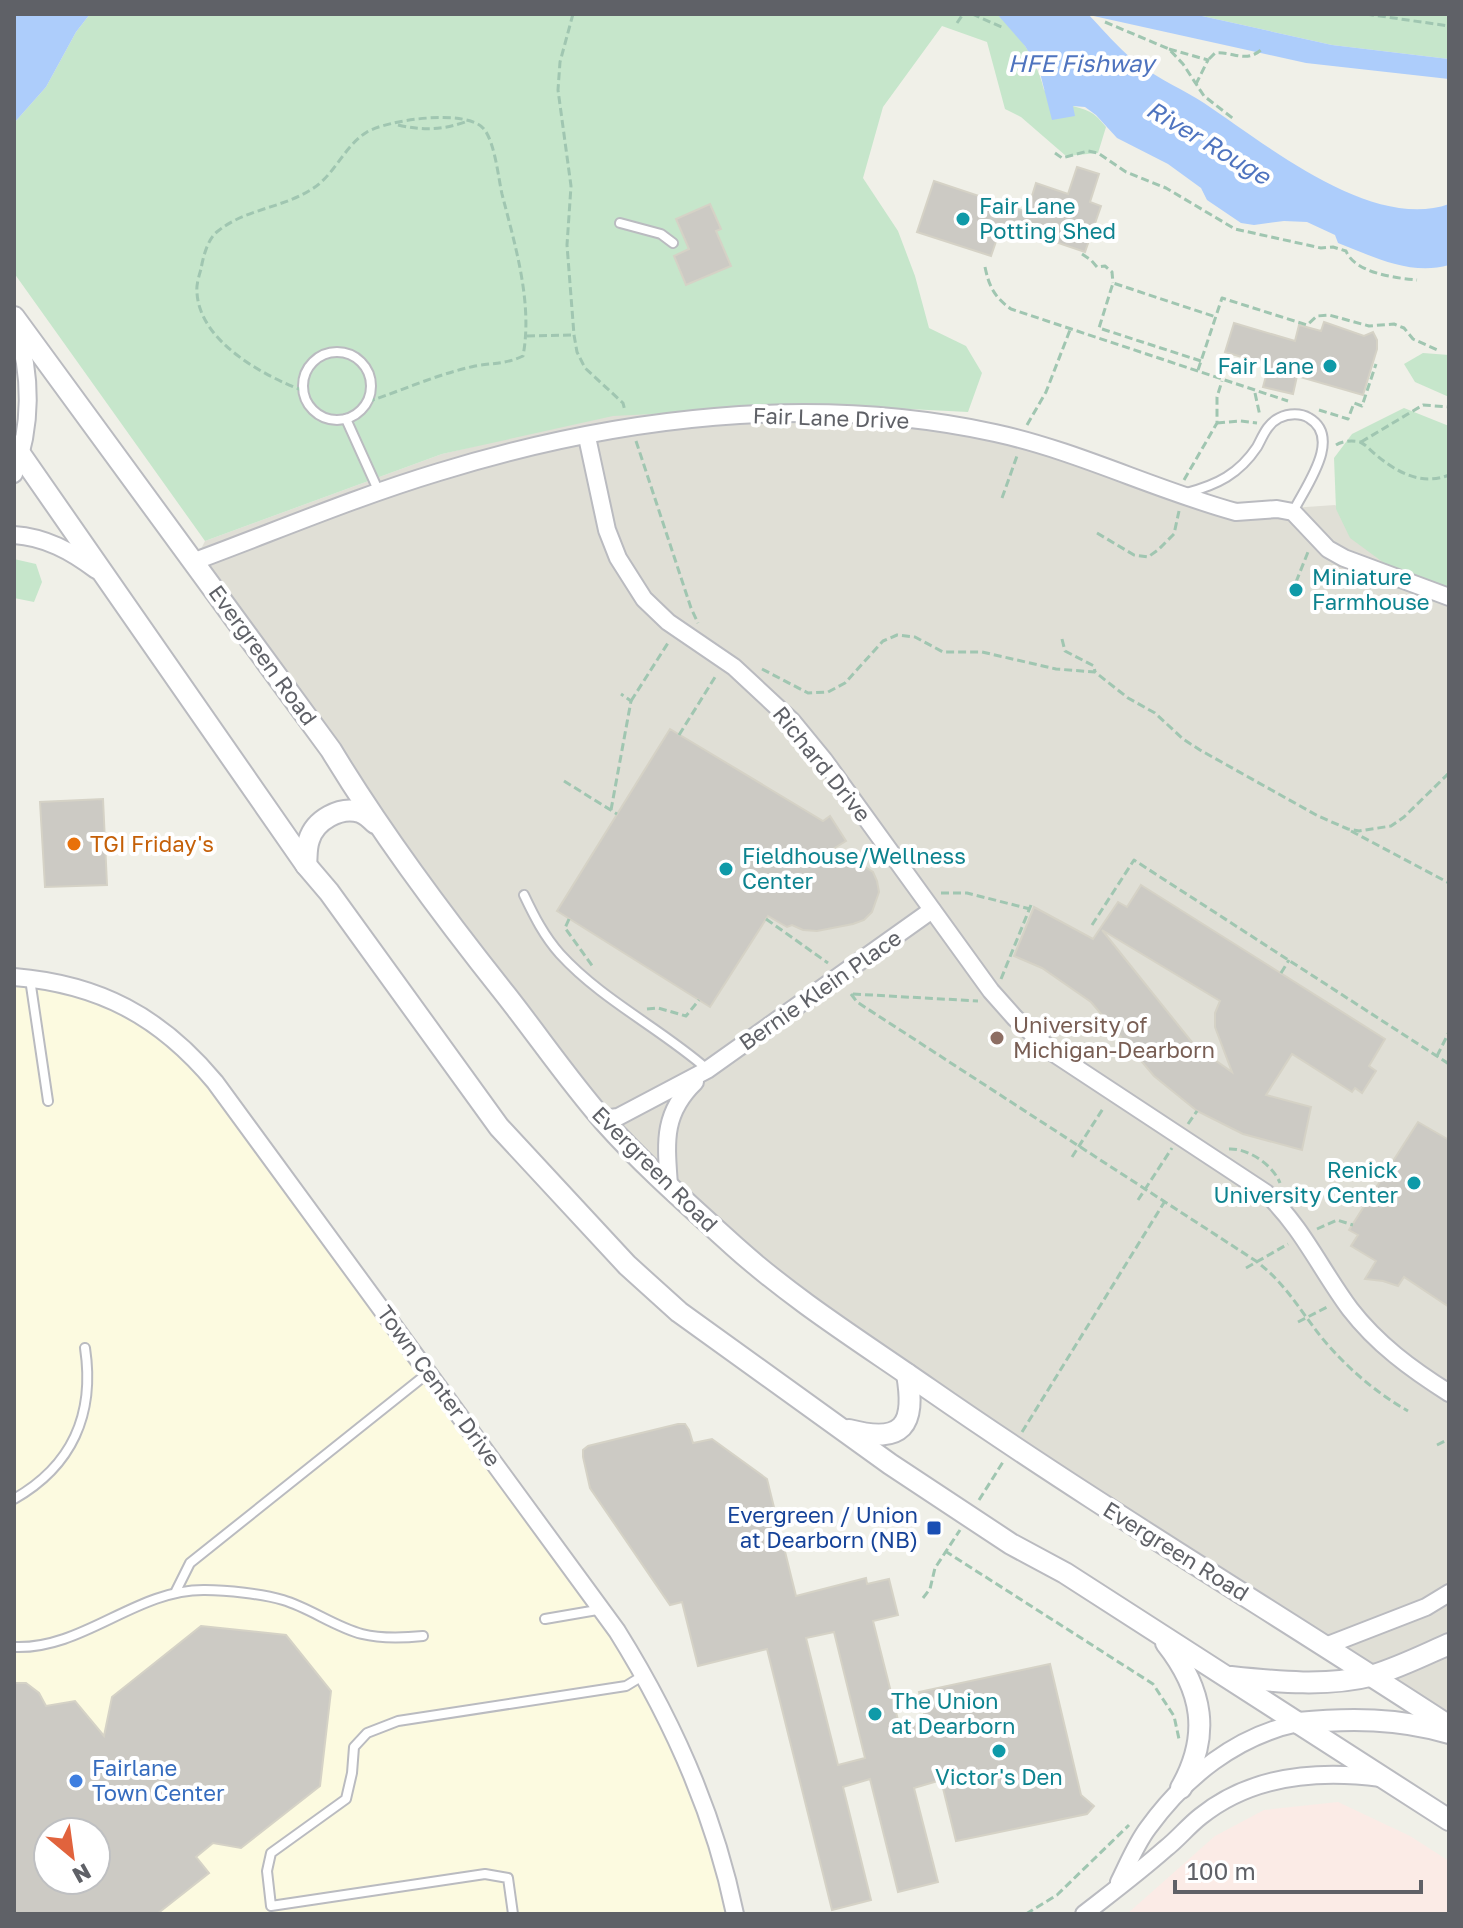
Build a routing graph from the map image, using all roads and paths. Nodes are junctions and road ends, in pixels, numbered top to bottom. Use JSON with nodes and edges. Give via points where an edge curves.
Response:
{"nodes":[{"id":1,"x":573,"y":14,"type":"edge"},
{"id":2,"x":963,"y":14,"type":"edge"},
{"id":3,"x":972,"y":14,"type":"edge"},
{"id":4,"x":1366,"y":14,"type":"edge"},
{"id":5,"x":1105,"y":22,"type":"dead end"},
{"id":6,"x":957,"y":23,"type":"dead end"},
{"id":7,"x":1449,"y":26,"type":"edge"},
{"id":8,"x":1004,"y":28,"type":"dead end"},
{"id":9,"x":1169,"y":49,"type":"junction"},
{"id":10,"x":1262,"y":49,"type":"dead end"},
{"id":11,"x":1208,"y":60,"type":"junction"},
{"id":12,"x":1196,"y":84,"type":"junction"},
{"id":13,"x":470,"y":120,"type":"junction"},
{"id":14,"x":1235,"y":120,"type":"dead end"},
{"id":15,"x":394,"y":124,"type":"junction"},
{"id":16,"x":1055,"y":153,"type":"dead end"},
{"id":17,"x":620,"y":223,"type":"dead end"},
{"id":18,"x":673,"y":243,"type":"dead end"},
{"id":19,"x":1082,"y":254,"type":"dead end"},
{"id":20,"x":985,"y":267,"type":"dead end"},
{"id":21,"x":1417,"y":280,"type":"dead end"},
{"id":22,"x":1113,"y":283,"type":"junction"},
{"id":23,"x":1216,"y":317,"type":"junction"},
{"id":24,"x":14,"y":319,"type":"edge"},
{"id":25,"x":1070,"y":330,"type":"junction"},
{"id":26,"x":574,"y":335,"type":"junction"},
{"id":27,"x":527,"y":336,"type":"junction"},
{"id":28,"x":1146,"y":343,"type":"junction"},
{"id":29,"x":1440,"y":351,"type":"dead end"},
{"id":30,"x":1142,"y":354,"type":"junction"},
{"id":31,"x":1201,"y":361,"type":"junction"},
{"id":32,"x":1376,"y":364,"type":"dead end"},
{"id":33,"x":1197,"y":372,"type":"junction"},
{"id":34,"x":1223,"y":380,"type":"junction"},
{"id":35,"x":304,"y":391,"type":"junction"},
{"id":36,"x":1255,"y":391,"type":"junction"},
{"id":37,"x":1288,"y":401,"type":"dead end"},
{"id":38,"x":367,"y":402,"type":"junction"},
{"id":39,"x":1449,"y":407,"type":"edge"},
{"id":40,"x":1318,"y":410,"type":"dead end"},
{"id":41,"x":346,"y":419,"type":"junction"},
{"id":42,"x":1217,"y":423,"type":"junction"},
{"id":43,"x":631,"y":428,"type":"junction"},
{"id":44,"x":1024,"y":429,"type":"dead end"},
{"id":45,"x":587,"y":437,"type":"junction"},
{"id":46,"x":1361,"y":442,"type":"junction"},
{"id":47,"x":1018,"y":452,"type":"dead end"},
{"id":48,"x":1322,"y":453,"type":"junction"},
{"id":49,"x":16,"y":458,"type":"edge"},
{"id":50,"x":1449,"y":475,"type":"edge"},
{"id":51,"x":379,"y":492,"type":"junction"},
{"id":52,"x":1180,"y":495,"type":"junction"},
{"id":53,"x":1002,"y":498,"type":"dead end"},
{"id":54,"x":1293,"y":512,"type":"junction"},
{"id":55,"x":1097,"y":533,"type":"dead end"},
{"id":56,"x":14,"y":535,"type":"edge"},
{"id":57,"x":1313,"y":546,"type":"dead end"},
{"id":58,"x":195,"y":561,"type":"junction"},
{"id":59,"x":1296,"y":582,"type":"dead end"},
{"id":60,"x":113,"y":584,"type":"junction"},
{"id":61,"x":1449,"y":597,"type":"edge"},
{"id":62,"x":706,"y":630,"type":"dead end"},
{"id":63,"x":670,"y":639,"type":"dead end"},
{"id":64,"x":1062,"y":639,"type":"dead end"},
{"id":65,"x":755,"y":665,"type":"dead end"},
{"id":66,"x":1095,"y":672,"type":"junction"},
{"id":67,"x":727,"y":679,"type":"dead end"},
{"id":68,"x":621,"y":694,"type":"dead end"},
{"id":69,"x":631,"y":701,"type":"junction"},
{"id":70,"x":679,"y":735,"type":"dead end"},
{"id":71,"x":1449,"y":773,"type":"edge"},
{"id":72,"x":564,"y":781,"type":"dead end"},
{"id":73,"x":611,"y":810,"type":"junction"},
{"id":74,"x":617,"y":814,"type":"dead end"},
{"id":75,"x":375,"y":823,"type":"junction"},
{"id":76,"x":1348,"y":829,"type":"junction"},
{"id":77,"x":306,"y":865,"type":"junction"},
{"id":78,"x":1449,"y":883,"type":"edge"},
{"id":79,"x":524,"y":895,"type":"dead end"},
{"id":80,"x":933,"y":902,"type":"junction"},
{"id":81,"x":569,"y":919,"type":"dead end"},
{"id":82,"x":766,"y":919,"type":"dead end"},
{"id":83,"x":1092,"y":925,"type":"dead end"},
{"id":84,"x":1289,"y":960,"type":"junction"},
{"id":85,"x":832,"y":967,"type":"dead end"},
{"id":86,"x":1281,"y":973,"type":"dead end"},
{"id":87,"x":22,"y":978,"type":"edge"},
{"id":88,"x":1000,"y":983,"type":"dead end"},
{"id":89,"x":595,"y":986,"type":"junction"},
{"id":90,"x":845,"y":987,"type":"dead end"},
{"id":91,"x":851,"y":994,"type":"junction"},
{"id":92,"x":699,"y":1000,"type":"dead end"},
{"id":93,"x":980,"y":1001,"type":"dead end"},
{"id":94,"x":631,"y":1012,"type":"junction"},
{"id":95,"x":1449,"y":1032,"type":"edge"},
{"id":96,"x":1437,"y":1056,"type":"junction"},
{"id":97,"x":1449,"y":1064,"type":"edge"},
{"id":98,"x":707,"y":1070,"type":"junction"},
{"id":99,"x":48,"y":1101,"type":"dead end"},
{"id":100,"x":1106,"y":1103,"type":"dead end"},
{"id":101,"x":1197,"y":1111,"type":"dead end"},
{"id":102,"x":602,"y":1119,"type":"junction"},
{"id":103,"x":1187,"y":1126,"type":"dead end"},
{"id":104,"x":1080,"y":1145,"type":"junction"},
{"id":105,"x":1174,"y":1145,"type":"dead end"},
{"id":106,"x":1222,"y":1150,"type":"dead end"},
{"id":107,"x":1072,"y":1157,"type":"dead end"},
{"id":108,"x":669,"y":1185,"type":"junction"},
{"id":109,"x":1146,"y":1188,"type":"junction"},
{"id":110,"x":1283,"y":1188,"type":"dead end"},
{"id":111,"x":1138,"y":1200,"type":"dead end"},
{"id":112,"x":1165,"y":1201,"type":"junction"},
{"id":113,"x":1310,"y":1224,"type":"dead end"},
{"id":114,"x":1353,"y":1225,"type":"dead end"},
{"id":115,"x":1293,"y":1241,"type":"dead end"},
{"id":116,"x":1256,"y":1261,"type":"junction"},
{"id":117,"x":1246,"y":1268,"type":"dead end"},
{"id":118,"x":1333,"y":1305,"type":"dead end"},
{"id":119,"x":1306,"y":1317,"type":"junction"},
{"id":120,"x":1298,"y":1322,"type":"dead end"},
{"id":121,"x":85,"y":1348,"type":"dead end"},
{"id":122,"x":428,"y":1373,"type":"junction"},
{"id":123,"x":907,"y":1374,"type":"junction"},
{"id":124,"x":1449,"y":1393,"type":"edge"},
{"id":125,"x":1408,"y":1411,"type":"dead end"},
{"id":126,"x":841,"y":1428,"type":"junction"},
{"id":127,"x":1442,"y":1433,"type":"dead end"},
{"id":128,"x":1449,"y":1438,"type":"edge"},
{"id":129,"x":1437,"y":1445,"type":"dead end"},
{"id":130,"x":1013,"y":1447,"type":"junction"},
{"id":131,"x":14,"y":1499,"type":"edge"},
{"id":132,"x":968,"y":1517,"type":"junction"},
{"id":133,"x":945,"y":1551,"type":"junction"},
{"id":134,"x":176,"y":1591,"type":"junction"},
{"id":135,"x":1449,"y":1593,"type":"edge"},
{"id":136,"x":923,"y":1598,"type":"dead end"},
{"id":137,"x":603,"y":1609,"type":"junction"},
{"id":138,"x":545,"y":1619,"type":"dead end"},
{"id":139,"x":1156,"y":1631,"type":"junction"},
{"id":140,"x":423,"y":1636,"type":"dead end"},
{"id":141,"x":1449,"y":1644,"type":"edge"},
{"id":142,"x":1328,"y":1645,"type":"junction"},
{"id":143,"x":14,"y":1647,"type":"edge"},
{"id":144,"x":644,"y":1674,"type":"junction"},
{"id":145,"x":1372,"y":1675,"type":"junction"},
{"id":146,"x":1227,"y":1677,"type":"junction"},
{"id":147,"x":1298,"y":1723,"type":"junction"},
{"id":148,"x":1449,"y":1726,"type":"edge"},
{"id":149,"x":1449,"y":1733,"type":"edge"},
{"id":150,"x":1180,"y":1744,"type":"dead end"},
{"id":151,"x":1383,"y":1778,"type":"junction"},
{"id":152,"x":1181,"y":1788,"type":"junction"},
{"id":153,"x":1449,"y":1820,"type":"edge"},
{"id":154,"x":1131,"y":1824,"type":"dead end"},
{"id":155,"x":1114,"y":1891,"type":"junction"},
{"id":156,"x":513,"y":1914,"type":"edge"},
{"id":157,"x":735,"y":1914,"type":"edge"},
{"id":158,"x":1026,"y":1914,"type":"edge"},
{"id":159,"x":1084,"y":1914,"type":"edge"}],
"edges":[{"from":1,"to":26,"type":"path","via":[[558,90],[571,186],[567,245]]},
{"from":2,"to":6,"type":"path"},
{"from":3,"to":8,"type":"path"},
{"from":4,"to":7,"type":"path"},
{"from":5,"to":9,"type":"path"},
{"from":9,"to":11,"type":"path"},
{"from":9,"to":12,"type":"path"},
{"from":10,"to":11,"type":"path","via":[[1249,57],[1215,53]]},
{"from":11,"to":12,"type":"path"},
{"from":12,"to":14,"type":"path"},
{"from":13,"to":15,"type":"path","via":[[421,118]]},
{"from":13,"to":15,"type":"path","via":[[422,130]]},
{"from":13,"to":27,"type":"path","via":[[484,129],[494,156],[513,233]]},
{"from":15,"to":35,"type":"path","via":[[367,132],[315,188],[215,232],[203,256],[196,292],[218,337],[272,379]]},
{"from":16,"to":21,"type":"path","via":[[1062,158],[1098,153],[1235,229],[1333,247],[1346,251],[1349,260],[1362,267]]},
{"from":17,"to":18,"type":"lane","via":[[661,234]]},
{"from":19,"to":22,"type":"path","via":[[1112,272]]},
{"from":20,"to":25,"type":"path","via":[[998,300]]},
{"from":22,"to":23,"type":"path"},
{"from":22,"to":28,"type":"path","via":[[1099,328]]},
{"from":23,"to":29,"type":"path","via":[[1222,298],[1307,325],[1317,316],[1329,315],[1369,326],[1394,324]]},
{"from":23,"to":31,"type":"path"},
{"from":24,"to":49,"type":"street","via":[[28,382],[27,421]]},
{"from":24,"to":58,"type":"street","name":"Evergreen Road"},
{"from":25,"to":30,"type":"path"},
{"from":25,"to":44,"type":"path","via":[[1046,392]]},
{"from":26,"to":27,"type":"path"},
{"from":26,"to":43,"type":"path","via":[[585,368],[623,403]]},
{"from":27,"to":38,"type":"path","via":[[523,356],[511,362],[476,366]]},
{"from":28,"to":30,"type":"path"},
{"from":28,"to":31,"type":"path"},
{"from":30,"to":33,"type":"path"},
{"from":31,"to":33,"type":"path"},
{"from":32,"to":40,"type":"path","via":[[1362,406],[1354,403],[1348,419]]},
{"from":33,"to":34,"type":"path"},
{"from":34,"to":36,"type":"path"},
{"from":34,"to":42,"type":"path"},
{"from":35,"to":38,"type":"lane","via":[[308,369],[316,360],[326,354],[349,354],[371,380]]},
{"from":35,"to":41,"type":"lane","via":[[307,402],[323,417]]},
{"from":36,"to":37,"type":"path"},
{"from":36,"to":42,"type":"path","via":[[1261,424]]},
{"from":38,"to":41,"type":"lane"},
{"from":39,"to":46,"type":"path","via":[[1423,405]]},
{"from":41,"to":51,"type":"lane"},
{"from":42,"to":52,"type":"path"},
{"from":43,"to":45,"type":"street","name":"Fair Lane Drive"},
{"from":43,"to":52,"type":"street","name":"Fair Lane Drive","via":[[781,413],[909,420],[997,433]]},
{"from":43,"to":62,"type":"path","via":[[691,608]]},
{"from":45,"to":51,"type":"street","name":"Fair Lane Drive","via":[[494,456]]},
{"from":45,"to":80,"type":"street","name":"Richard Drive","via":[[607,530],[644,599],[734,667],[792,721]]},
{"from":46,"to":48,"type":"path","via":[[1339,443]]},
{"from":46,"to":50,"type":"path","via":[[1393,470],[1417,479]]},
{"from":47,"to":53,"type":"path"},
{"from":48,"to":52,"type":"lane","via":[[1322,430],[1305,416],[1293,414],[1268,426],[1235,472]]},
{"from":48,"to":54,"type":"lane"},
{"from":49,"to":60,"type":"street"},
{"from":51,"to":58,"type":"street","name":"Fair Lane Drive"},
{"from":52,"to":54,"type":"street","name":"Fair Lane Drive","via":[[1236,512]]},
{"from":52,"to":55,"type":"path","via":[[1174,534],[1148,557],[1134,555]]},
{"from":54,"to":61,"type":"street","via":[[1328,549],[1344,558]]},
{"from":56,"to":60,"type":"street","via":[[63,548]]},
{"from":57,"to":59,"type":"path"},
{"from":58,"to":75,"type":"street","name":"Evergreen Road","via":[[331,750]]},
{"from":60,"to":77,"type":"street"},
{"from":63,"to":69,"type":"path"},
{"from":64,"to":66,"type":"path","via":[[1065,651],[1094,666]]},
{"from":65,"to":66,"type":"path","via":[[808,693],[828,692],[845,683],[883,641],[897,635],[915,637],[943,652],[982,652]]},
{"from":66,"to":76,"type":"path","via":[[1191,744]]},
{"from":67,"to":70,"type":"path","via":[[718,672]]},
{"from":68,"to":69,"type":"path"},
{"from":69,"to":73,"type":"path"},
{"from":71,"to":76,"type":"path","via":[[1391,826]]},
{"from":72,"to":73,"type":"path"},
{"from":73,"to":74,"type":"path"},
{"from":75,"to":77,"type":"street","via":[[362,812],[331,815],[309,837]]},
{"from":75,"to":102,"type":"street","name":"Evergreen Road"},
{"from":76,"to":78,"type":"path"},
{"from":77,"to":126,"type":"street","via":[[499,1127],[607,1245],[679,1312]]},
{"from":79,"to":89,"type":"lane","via":[[558,952]]},
{"from":80,"to":88,"type":"path","via":[[967,893],[1030,907]]},
{"from":80,"to":98,"type":"street","name":"Bernie Klein Place"},
{"from":80,"to":124,"type":"street","name":"Richard Drive","via":[[991,991],[1035,1037],[1266,1193],[1285,1211],[1367,1329]]},
{"from":81,"to":89,"type":"path","via":[[565,928],[597,973]]},
{"from":82,"to":85,"type":"path"},
{"from":83,"to":84,"type":"path","via":[[1134,860]]},
{"from":84,"to":86,"type":"path"},
{"from":84,"to":96,"type":"path"},
{"from":87,"to":99,"type":"lane"},
{"from":87,"to":122,"type":"street","name":"Town Center Drive","via":[[106,997],[185,1049],[215,1082]]},
{"from":89,"to":94,"type":"lane"},
{"from":90,"to":91,"type":"path"},
{"from":91,"to":93,"type":"path"},
{"from":91,"to":104,"type":"path"},
{"from":92,"to":94,"type":"path","via":[[686,1016],[658,1008]]},
{"from":94,"to":98,"type":"lane"},
{"from":95,"to":96,"type":"path"},
{"from":96,"to":97,"type":"path"},
{"from":98,"to":102,"type":"street","name":"Bernie Klein Place","via":[[618,1117]]},
{"from":98,"to":108,"type":"street","name":"Bernie Klein Place","via":[[675,1105],[666,1137]]},
{"from":100,"to":104,"type":"path"},
{"from":101,"to":103,"type":"path"},
{"from":102,"to":108,"type":"street","name":"Evergreen Road"},
{"from":104,"to":107,"type":"path"},
{"from":104,"to":109,"type":"path"},
{"from":105,"to":109,"type":"path"},
{"from":106,"to":110,"type":"path","via":[[1243,1150],[1273,1171]]},
{"from":108,"to":123,"type":"street","name":"Evergreen Road","via":[[800,1300]]},
{"from":109,"to":111,"type":"path"},
{"from":109,"to":112,"type":"path"},
{"from":112,"to":116,"type":"path"},
{"from":112,"to":130,"type":"path"},
{"from":113,"to":114,"type":"path","via":[[1314,1230],[1337,1220]]},
{"from":115,"to":116,"type":"path"},
{"from":116,"to":117,"type":"path"},
{"from":116,"to":119,"type":"path","via":[[1284,1285]]},
{"from":118,"to":119,"type":"path"},
{"from":119,"to":120,"type":"path"},
{"from":119,"to":125,"type":"path","via":[[1356,1373]]},
{"from":121,"to":131,"type":"lane","via":[[88,1386],[73,1442],[49,1475]]},
{"from":122,"to":134,"type":"lane","via":[[190,1563]]},
{"from":122,"to":137,"type":"street","name":"Town Center Drive"},
{"from":123,"to":126,"type":"street","via":[[910,1414],[901,1428],[874,1437]]},
{"from":123,"to":130,"type":"street","name":"Evergreen Road"},
{"from":126,"to":132,"type":"street"},
{"from":127,"to":128,"type":"path"},
{"from":128,"to":129,"type":"path"},
{"from":130,"to":132,"type":"path"},
{"from":130,"to":142,"type":"street","name":"Evergreen Road"},
{"from":132,"to":133,"type":"path"},
{"from":132,"to":139,"type":"street"},
{"from":133,"to":136,"type":"path"},
{"from":133,"to":150,"type":"path","via":[[1153,1684],[1174,1716]]},
{"from":134,"to":140,"type":"lane","via":[[282,1600],[361,1634]]},
{"from":134,"to":143,"type":"lane","via":[[60,1642]]},
{"from":135,"to":142,"type":"street"},
{"from":137,"to":138,"type":"lane"},
{"from":137,"to":144,"type":"street","name":"Town Center Drive"},
{"from":139,"to":146,"type":"street"},
{"from":139,"to":152,"type":"street","via":[[1186,1673],[1198,1708],[1197,1750]]},
{"from":141,"to":145,"type":"street"},
{"from":142,"to":145,"type":"street","name":"Evergreen Road"},
{"from":144,"to":156,"type":"lane","via":[[626,1686],[398,1721],[367,1733],[354,1747],[346,1799],[271,1853],[267,1871],[271,1906],[485,1874],[508,1878]]},
{"from":144,"to":157,"type":"street","name":"Town Center Drive","via":[[703,1803]]},
{"from":145,"to":146,"type":"street","via":[[1299,1682]]},
{"from":145,"to":148,"type":"street","name":"Evergreen Road"},
{"from":146,"to":147,"type":"street"},
{"from":147,"to":149,"type":"street","via":[[1368,1719]]},
{"from":147,"to":151,"type":"street"},
{"from":147,"to":152,"type":"street","via":[[1238,1746]]},
{"from":151,"to":153,"type":"street"},
{"from":151,"to":155,"type":"street","via":[[1314,1774],[1249,1789],[1202,1815]]},
{"from":152,"to":155,"type":"street","via":[[1146,1830]]},
{"from":154,"to":158,"type":"path","via":[[1057,1895]]},
{"from":155,"to":159,"type":"street"}]}
